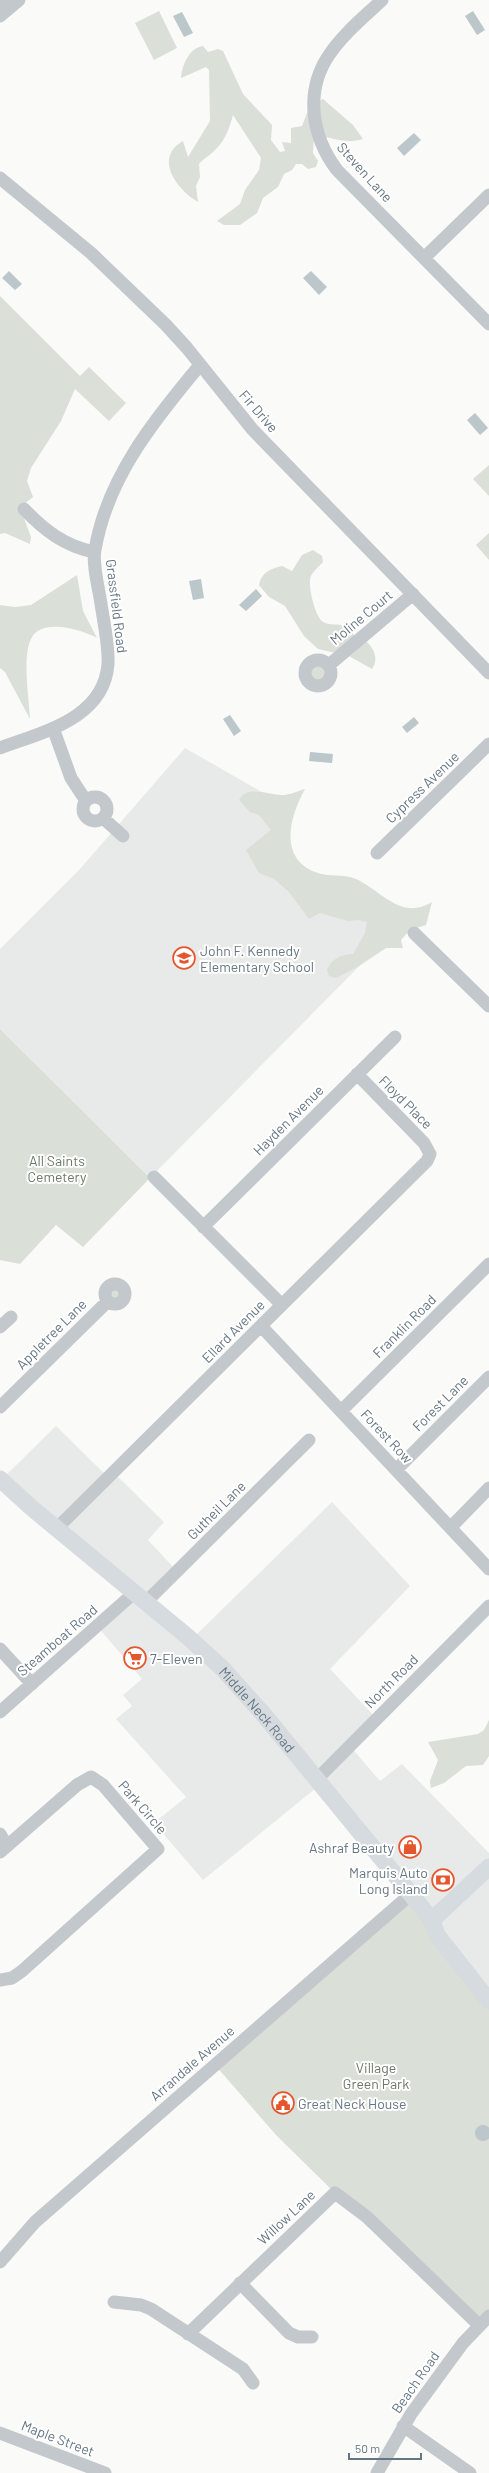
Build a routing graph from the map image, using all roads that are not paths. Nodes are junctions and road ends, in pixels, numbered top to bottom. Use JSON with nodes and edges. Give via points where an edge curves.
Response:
{"nodes":[{"id":1,"x":2,"y":0,"type":"edge"},
{"id":2,"x":19,"y":0,"type":"edge"},
{"id":3,"x":382,"y":0,"type":"edge"},
{"id":4,"x":0,"y":4,"type":"edge"},
{"id":5,"x":0,"y":16,"type":"edge"},
{"id":6,"x":0,"y":178,"type":"edge"},
{"id":7,"x":489,"y":195,"type":"edge"},
{"id":8,"x":424,"y":258,"type":"junction"},
{"id":9,"x":489,"y":324,"type":"edge"},
{"id":10,"x":200,"y":365,"type":"junction"},
{"id":11,"x":24,"y":509,"type":"dead end"},
{"id":12,"x":94,"y":552,"type":"junction"},
{"id":13,"x":413,"y":594,"type":"junction"},
{"id":14,"x":329,"y":665,"type":"dead end"},
{"id":15,"x":489,"y":673,"type":"edge"},
{"id":16,"x":53,"y":728,"type":"junction"},
{"id":17,"x":489,"y":744,"type":"edge"},
{"id":18,"x":0,"y":748,"type":"edge"},
{"id":19,"x":86,"y":801,"type":"junction"},
{"id":20,"x":103,"y":818,"type":"junction"},
{"id":21,"x":123,"y":836,"type":"dead end"},
{"id":22,"x":377,"y":853,"type":"dead end"},
{"id":23,"x":414,"y":934,"type":"dead end"},
{"id":24,"x":487,"y":1000,"type":"edge"},
{"id":25,"x":394,"y":1037,"type":"dead end"},
{"id":26,"x":357,"y":1074,"type":"junction"},
{"id":27,"x":430,"y":1154,"type":"joint"},
{"id":28,"x":154,"y":1177,"type":"dead end"},
{"id":29,"x":203,"y":1226,"type":"junction"},
{"id":30,"x":489,"y":1264,"type":"edge"},
{"id":31,"x":108,"y":1301,"type":"dead end"},
{"id":32,"x":282,"y":1305,"type":"junction"},
{"id":33,"x":11,"y":1316,"type":"dead end"},
{"id":34,"x":261,"y":1326,"type":"junction"},
{"id":35,"x":0,"y":1327,"type":"edge"},
{"id":36,"x":489,"y":1377,"type":"edge"},
{"id":37,"x":0,"y":1407,"type":"edge"},
{"id":38,"x":342,"y":1410,"type":"junction"},
{"id":39,"x":309,"y":1440,"type":"dead end"},
{"id":40,"x":397,"y":1469,"type":"junction"},
{"id":41,"x":0,"y":1479,"type":"edge"},
{"id":42,"x":489,"y":1488,"type":"edge"},
{"id":43,"x":451,"y":1527,"type":"junction"},
{"id":44,"x":56,"y":1529,"type":"junction"},
{"id":45,"x":489,"y":1568,"type":"edge"},
{"id":46,"x":140,"y":1598,"type":"junction"},
{"id":47,"x":489,"y":1606,"type":"edge"},
{"id":48,"x":0,"y":1649,"type":"edge"},
{"id":49,"x":32,"y":1684,"type":"junction"},
{"id":50,"x":0,"y":1712,"type":"edge"},
{"id":51,"x":317,"y":1779,"type":"junction"},
{"id":52,"x":0,"y":1834,"type":"edge"},
{"id":53,"x":2,"y":1847,"type":"edge"},
{"id":54,"x":489,"y":1867,"type":"edge"},
{"id":55,"x":411,"y":1894,"type":"junction"},
{"id":56,"x":432,"y":1920,"type":"junction"},
{"id":57,"x":0,"y":1980,"type":"edge"},
{"id":58,"x":489,"y":1983,"type":"edge"},
{"id":59,"x":489,"y":2001,"type":"edge"},
{"id":60,"x":0,"y":2262,"type":"edge"},
{"id":61,"x":240,"y":2283,"type":"junction"},
{"id":62,"x":114,"y":2302,"type":"dead end"},
{"id":63,"x":489,"y":2316,"type":"edge"},
{"id":64,"x":478,"y":2325,"type":"junction"},
{"id":65,"x":188,"y":2334,"type":"junction"},
{"id":66,"x":312,"y":2337,"type":"dead end"},
{"id":67,"x":252,"y":2383,"type":"dead end"},
{"id":68,"x":403,"y":2426,"type":"junction"},
{"id":69,"x":0,"y":2433,"type":"edge"},
{"id":70,"x":105,"y":2473,"type":"edge"},
{"id":71,"x":378,"y":2473,"type":"edge"},
{"id":72,"x":470,"y":2473,"type":"edge"}],
"edges":[{"from":1,"to":4,"type":"street"},
{"from":2,"to":5,"type":"street"},
{"from":3,"to":8,"type":"street","name":"Steven Lane","via":[[328,56],[318,77],[314,100],[316,129],[322,147],[337,170]]},
{"from":6,"to":10,"type":"street","name":"Fir Drive","via":[[91,254],[166,326]]},
{"from":7,"to":8,"type":"street"},
{"from":8,"to":9,"type":"street","name":"Steven Lane"},
{"from":10,"to":12,"type":"street","name":"Grassfield Road","via":[[164,409],[128,461],[105,508]]},
{"from":10,"to":13,"type":"street","name":"Fir Drive","via":[[252,429]]},
{"from":11,"to":12,"type":"street","via":[[61,541]]},
{"from":12,"to":16,"type":"street","name":"Grassfield Road","via":[[108,652],[106,676],[90,705],[80,714]]},
{"from":13,"to":14,"type":"street","name":"Moline Court"},
{"from":13,"to":15,"type":"street","name":"Fir Drive"},
{"from":16,"to":18,"type":"street","name":"Grassfield Road"},
{"from":16,"to":19,"type":"street","via":[[71,778]]},
{"from":17,"to":22,"type":"street","name":"Cypress Avenue"},
{"from":19,"to":20,"type":"street","via":[[83,812],[88,819],[95,821]]},
{"from":19,"to":20,"type":"street","via":[[92,797],[103,800],[107,811]]},
{"from":20,"to":21,"type":"street"},
{"from":23,"to":24,"type":"street"},
{"from":25,"to":26,"type":"street","name":"Hayden Avenue"},
{"from":26,"to":27,"type":"street","name":"Floyd Place","via":[[424,1142]]},
{"from":26,"to":29,"type":"street","name":"Hayden Avenue"},
{"from":27,"to":32,"type":"street","name":"Ellard Avenue","via":[[427,1161]]},
{"from":28,"to":29,"type":"street"},
{"from":29,"to":32,"type":"street"},
{"from":30,"to":38,"type":"street","name":"Franklin Road"},
{"from":31,"to":37,"type":"street","name":"Appletree Lane"},
{"from":32,"to":34,"type":"street","name":"Ellard Avenue"},
{"from":33,"to":35,"type":"street"},
{"from":34,"to":38,"type":"street","name":"Forest Row"},
{"from":34,"to":44,"type":"street","name":"Ellard Avenue"},
{"from":36,"to":40,"type":"street","name":"Forest Lane"},
{"from":38,"to":40,"type":"street","name":"Forest Row"},
{"from":39,"to":46,"type":"street","name":"Gutheil Lane"},
{"from":40,"to":43,"type":"street","name":"Forest Row"},
{"from":41,"to":44,"type":"main road","name":"Middle Neck Road"},
{"from":42,"to":43,"type":"street"},
{"from":43,"to":45,"type":"street","name":"Forest Row"},
{"from":44,"to":46,"type":"main road","name":"Middle Neck Road"},
{"from":46,"to":49,"type":"street","name":"Steamboat Road"},
{"from":46,"to":51,"type":"main road","name":"Middle Neck Road","via":[[222,1668]]},
{"from":47,"to":51,"type":"street","name":"North Road"},
{"from":48,"to":49,"type":"street"},
{"from":49,"to":50,"type":"street","name":"Steamboat Road"},
{"from":51,"to":55,"type":"main road","name":"Middle Neck Road"},
{"from":52,"to":53,"type":"street"},
{"from":53,"to":57,"type":"street","name":"Park Circle","via":[[77,1785],[91,1777],[103,1785],[158,1849],[22,1971],[12,1978]]},
{"from":54,"to":56,"type":"main road"},
{"from":55,"to":56,"type":"main road","name":"Middle Neck Road"},
{"from":55,"to":60,"type":"street","name":"Arrandale Avenue","via":[[35,2222]]},
{"from":56,"to":58,"type":"main road","name":"Middle Neck Road","via":[[446,1927]]},
{"from":56,"to":59,"type":"main road","name":"Middle Neck Road","via":[[438,1935]]},
{"from":61,"to":64,"type":"street","name":"Willow Lane","via":[[335,2193],[367,2217]]},
{"from":61,"to":65,"type":"street","name":"Willow Lane"},
{"from":61,"to":66,"type":"street","via":[[289,2333],[298,2337]]},
{"from":62,"to":65,"type":"street","via":[[151,2309]]},
{"from":63,"to":64,"type":"street","name":"Beach Road"},
{"from":64,"to":68,"type":"street","name":"Beach Road"},
{"from":65,"to":67,"type":"street","via":[[243,2368]]},
{"from":68,"to":71,"type":"street","name":"Beach Road"},
{"from":68,"to":72,"type":"street"},
{"from":69,"to":70,"type":"street","name":"Maple Street"}]}
